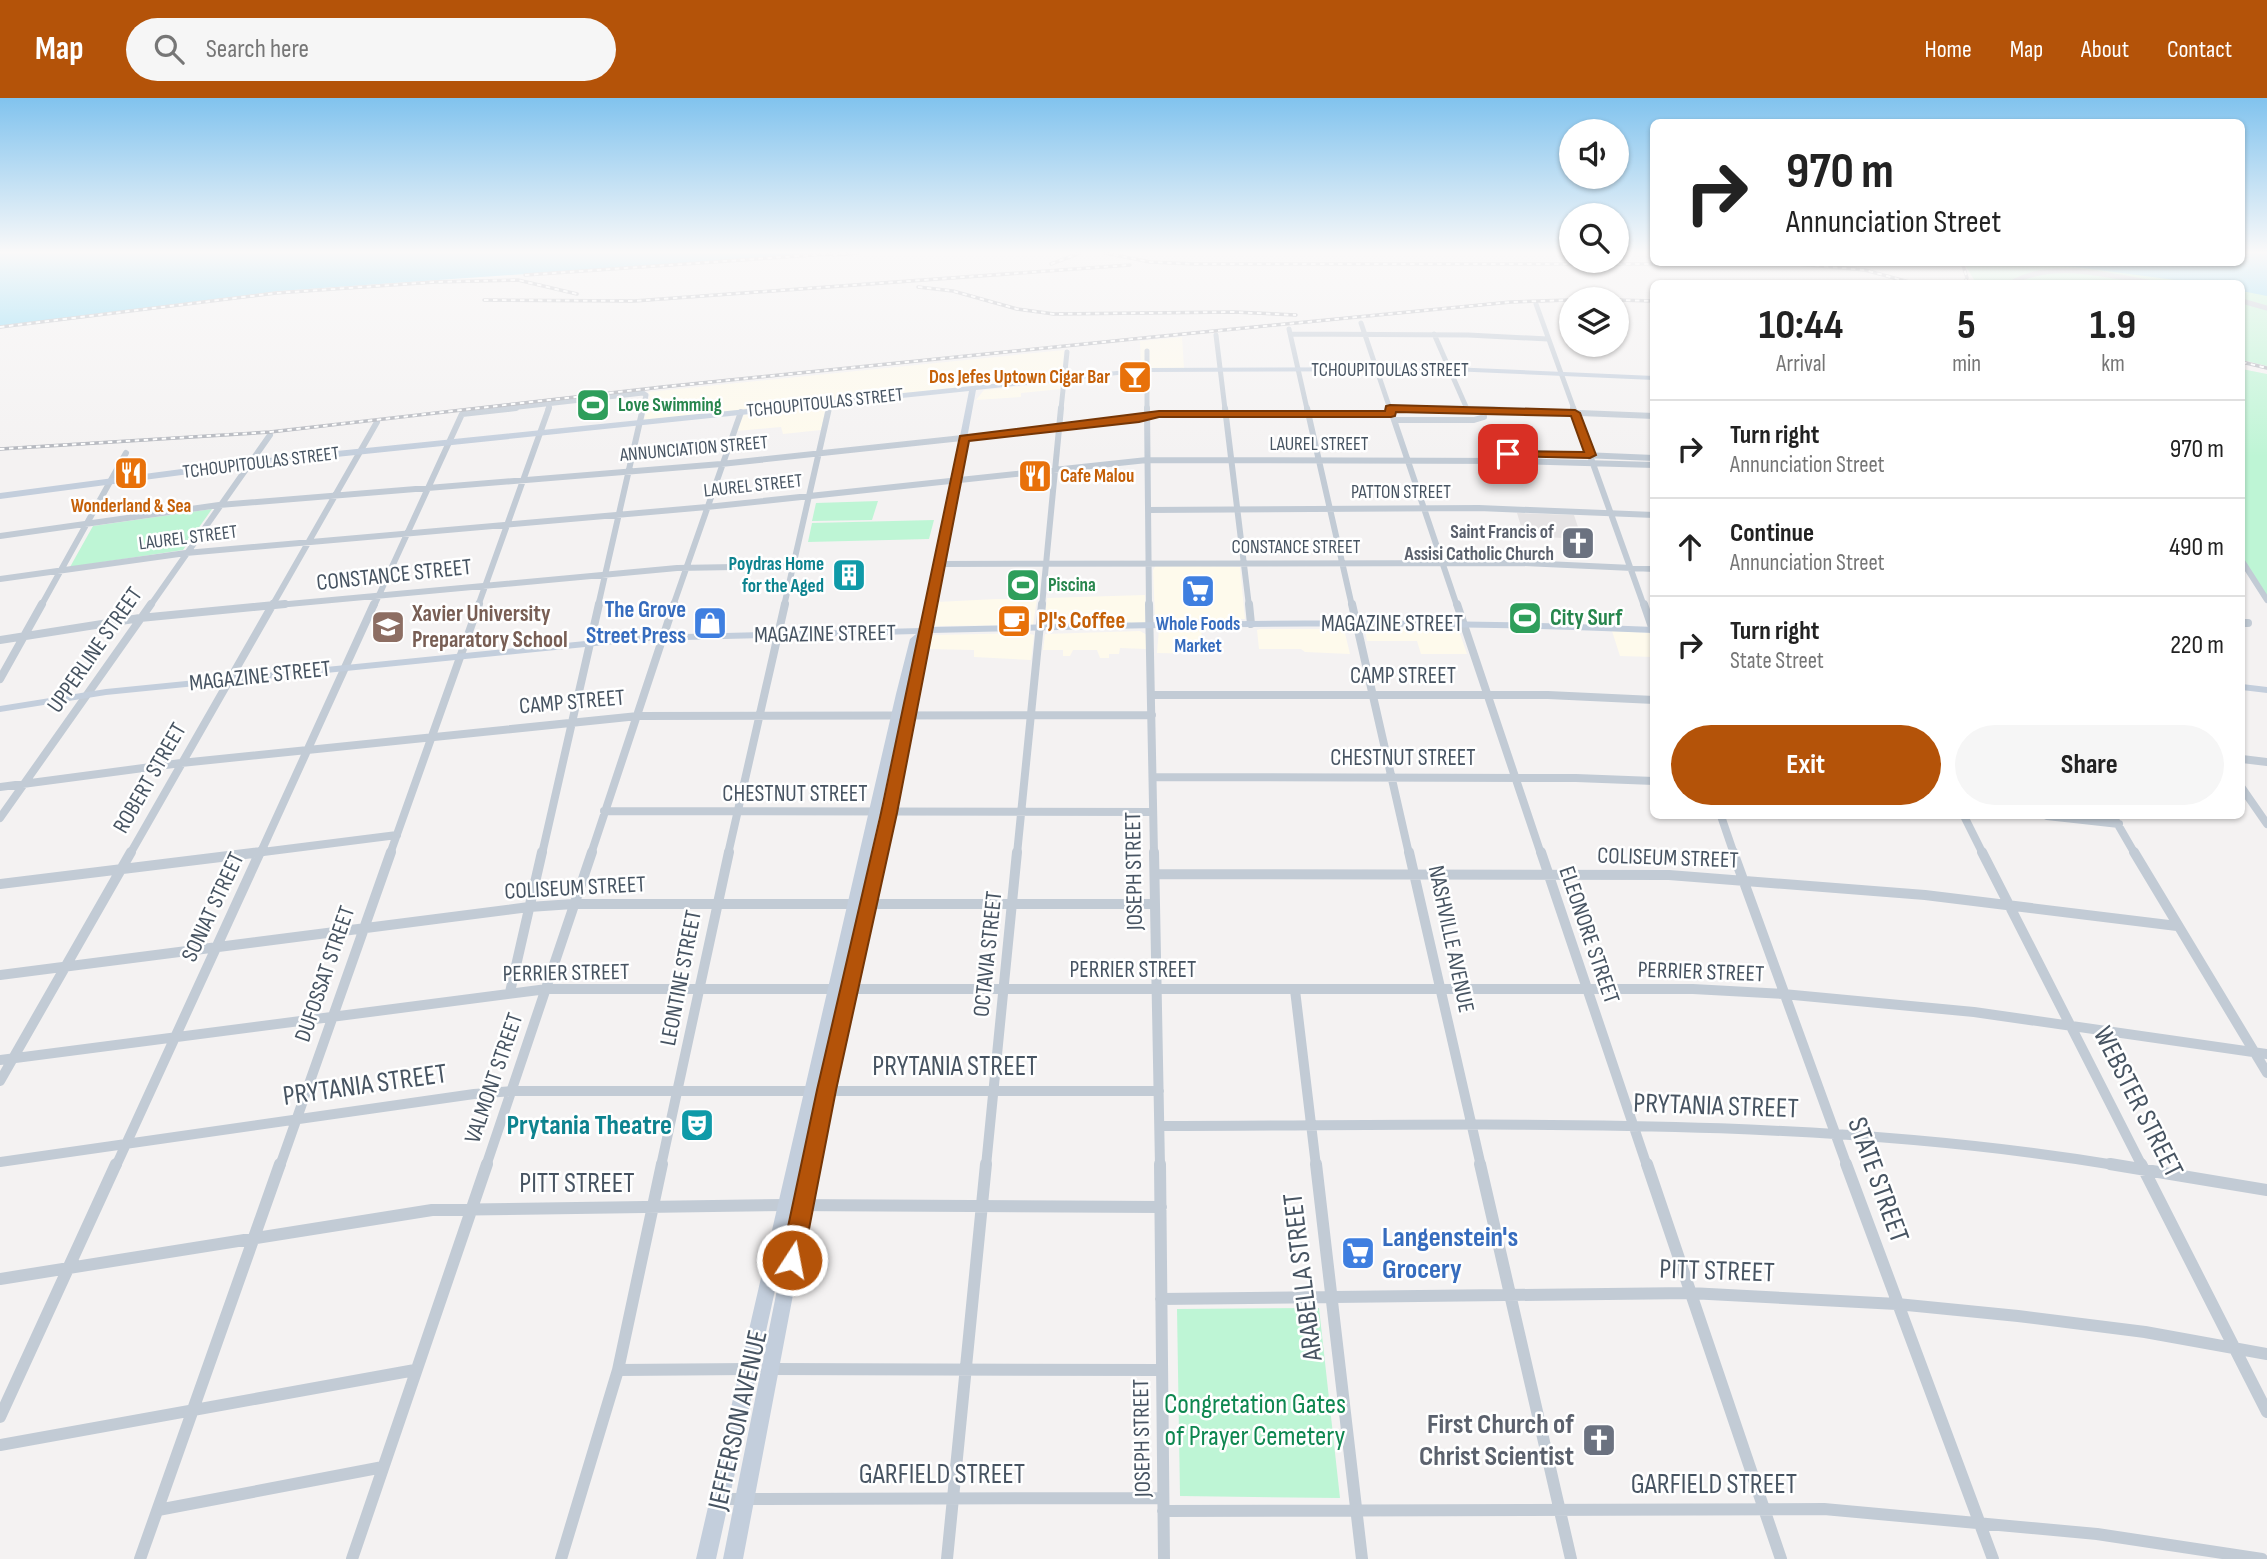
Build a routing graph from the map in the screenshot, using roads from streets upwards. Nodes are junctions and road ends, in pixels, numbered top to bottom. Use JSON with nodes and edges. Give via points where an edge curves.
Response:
{"nodes":[{"id":1,"x":1542,"y":321,"type":"edge"},
{"id":2,"x":1361,"y":323,"type":"dead end"},
{"id":3,"x":1434,"y":334,"type":"junction"},
{"id":4,"x":1216,"y":335,"type":"dead end"},
{"id":5,"x":1365,"y":335,"type":"junction"},
{"id":6,"x":1548,"y":339,"type":"junction"},
{"id":7,"x":1147,"y":351,"type":"dead end"},
{"id":8,"x":1066,"y":352,"type":"dead end"},
{"id":9,"x":1220,"y":369,"type":"junction"},
{"id":10,"x":1299,"y":369,"type":"junction"},
{"id":11,"x":1376,"y":369,"type":"junction"},
{"id":12,"x":1451,"y":369,"type":"junction"},
{"id":13,"x":1146,"y":370,"type":"junction"},
{"id":14,"x":1560,"y":373,"type":"junction"},
{"id":15,"x":1650,"y":378,"type":"edge"},
{"id":16,"x":1063,"y":379,"type":"junction"},
{"id":17,"x":973,"y":388,"type":"junction"},
{"id":18,"x":645,"y":394,"type":"joint"},
{"id":19,"x":830,"y":403,"type":"junction"},
{"id":20,"x":550,"y":404,"type":"junction"},
{"id":21,"x":1467,"y":409,"type":"junction"},
{"id":22,"x":1483,"y":409,"type":"junction"},
{"id":23,"x":741,"y":412,"type":"junction"},
{"id":24,"x":1575,"y":413,"type":"junction"},
{"id":25,"x":1225,"y":414,"type":"junction"},
{"id":26,"x":1309,"y":414,"type":"junction"},
{"id":27,"x":1392,"y":414,"type":"junction"},
{"id":28,"x":1650,"y":416,"type":"edge"},
{"id":29,"x":1147,"y":417,"type":"junction"},
{"id":30,"x":377,"y":422,"type":"dead end"},
{"id":31,"x":640,"y":423,"type":"junction"},
{"id":32,"x":1059,"y":427,"type":"junction"},
{"id":33,"x":539,"y":433,"type":"junction"},
{"id":34,"x":270,"y":435,"type":"dead end"},
{"id":35,"x":964,"y":438,"type":"junction"},
{"id":36,"x":450,"y":442,"type":"junction"},
{"id":37,"x":359,"y":452,"type":"junction"},
{"id":38,"x":126,"y":453,"type":"dead end"},
{"id":39,"x":818,"y":454,"type":"junction"},
{"id":40,"x":1590,"y":455,"type":"junction"},
{"id":41,"x":1650,"y":458,"type":"edge"},
{"id":42,"x":1147,"y":460,"type":"junction"},
{"id":43,"x":1231,"y":460,"type":"junction"},
{"id":44,"x":1319,"y":460,"type":"junction"},
{"id":45,"x":1407,"y":460,"type":"junction"},
{"id":46,"x":1511,"y":461,"type":"junction"},
{"id":47,"x":250,"y":463,"type":"junction"},
{"id":48,"x":722,"y":464,"type":"junction"},
{"id":49,"x":1594,"y":464,"type":"junction"},
{"id":50,"x":1650,"y":466,"type":"edge"},
{"id":51,"x":1055,"y":470,"type":"junction"},
{"id":52,"x":629,"y":471,"type":"junction"},
{"id":53,"x":522,"y":480,"type":"junction"},
{"id":54,"x":111,"y":481,"type":"junction"},
{"id":55,"x":954,"y":482,"type":"junction"},
{"id":56,"x":428,"y":488,"type":"junction"},
{"id":57,"x":0,"y":496,"type":"edge"},
{"id":58,"x":334,"y":496,"type":"junction"},
{"id":59,"x":809,"y":496,"type":"junction"},
{"id":60,"x":219,"y":505,"type":"junction"},
{"id":61,"x":707,"y":507,"type":"junction"},
{"id":62,"x":1236,"y":508,"type":"junction"},
{"id":63,"x":1330,"y":508,"type":"junction"},
{"id":64,"x":1424,"y":508,"type":"junction"},
{"id":65,"x":1148,"y":510,"type":"junction"},
{"id":66,"x":1612,"y":513,"type":"junction"},
{"id":67,"x":618,"y":515,"type":"junction"},
{"id":68,"x":1650,"y":515,"type":"edge"},
{"id":69,"x":87,"y":524,"type":"junction"},
{"id":70,"x":507,"y":524,"type":"junction"},
{"id":71,"x":407,"y":533,"type":"junction"},
{"id":72,"x":0,"y":536,"type":"edge"},
{"id":73,"x":307,"y":541,"type":"junction"},
{"id":74,"x":186,"y":553,"type":"junction"},
{"id":75,"x":1343,"y":562,"type":"junction"},
{"id":76,"x":1045,"y":563,"type":"junction"},
{"id":77,"x":1149,"y":563,"type":"junction"},
{"id":78,"x":1244,"y":563,"type":"junction"},
{"id":79,"x":1442,"y":563,"type":"junction"},
{"id":80,"x":939,"y":564,"type":"junction"},
{"id":81,"x":793,"y":566,"type":"junction"},
{"id":82,"x":2245,"y":566,"type":"edge"},
{"id":83,"x":687,"y":567,"type":"junction"},
{"id":84,"x":1630,"y":568,"type":"junction"},
{"id":85,"x":1650,"y":569,"type":"edge"},
{"id":86,"x":60,"y":571,"type":"junction"},
{"id":87,"x":605,"y":574,"type":"junction"},
{"id":88,"x":0,"y":579,"type":"edge"},
{"id":89,"x":485,"y":585,"type":"junction"},
{"id":90,"x":378,"y":596,"type":"junction"},
{"id":91,"x":2267,"y":600,"type":"edge"},
{"id":92,"x":270,"y":606,"type":"junction"},
{"id":93,"x":140,"y":618,"type":"junction"},
{"id":94,"x":1650,"y":623,"type":"edge"},
{"id":95,"x":1251,"y":624,"type":"junction"},
{"id":96,"x":1463,"y":624,"type":"junction"},
{"id":97,"x":1149,"y":625,"type":"junction"},
{"id":98,"x":1356,"y":625,"type":"junction"},
{"id":99,"x":1040,"y":629,"type":"junction"},
{"id":100,"x":926,"y":631,"type":"junction"},
{"id":101,"x":1650,"y":631,"type":"edge"},
{"id":102,"x":778,"y":635,"type":"junction"},
{"id":103,"x":24,"y":636,"type":"junction"},
{"id":104,"x":662,"y":637,"type":"junction"},
{"id":105,"x":0,"y":640,"type":"edge"},
{"id":106,"x":589,"y":643,"type":"junction"},
{"id":107,"x":460,"y":656,"type":"junction"},
{"id":108,"x":345,"y":668,"type":"junction"},
{"id":109,"x":0,"y":679,"type":"edge"},
{"id":110,"x":228,"y":680,"type":"junction"},
{"id":111,"x":2245,"y":687,"type":"edge"},
{"id":112,"x":2267,"y":690,"type":"edge"},
{"id":113,"x":88,"y":695,"type":"junction"},
{"id":114,"x":1152,"y":695,"type":"junction"},
{"id":115,"x":1373,"y":695,"type":"junction"},
{"id":116,"x":1486,"y":695,"type":"junction"},
{"id":117,"x":1650,"y":700,"type":"edge"},
{"id":118,"x":0,"y":709,"type":"edge"},
{"id":119,"x":1152,"y":715,"type":"junction"},
{"id":120,"x":638,"y":716,"type":"junction"},
{"id":121,"x":760,"y":716,"type":"junction"},
{"id":122,"x":1031,"y":716,"type":"junction"},
{"id":123,"x":903,"y":717,"type":"junction"},
{"id":124,"x":572,"y":721,"type":"junction"},
{"id":125,"x":432,"y":736,"type":"junction"},
{"id":126,"x":307,"y":750,"type":"junction"},
{"id":127,"x":2245,"y":759,"type":"edge"},
{"id":128,"x":2267,"y":762,"type":"edge"},
{"id":129,"x":181,"y":763,"type":"junction"},
{"id":130,"x":1153,"y":777,"type":"junction"},
{"id":131,"x":1393,"y":777,"type":"junction"},
{"id":132,"x":1516,"y":777,"type":"junction"},
{"id":133,"x":1650,"y":781,"type":"edge"},
{"id":134,"x":25,"y":782,"type":"junction"},
{"id":135,"x":0,"y":787,"type":"edge"},
{"id":136,"x":2245,"y":792,"type":"edge"},
{"id":137,"x":604,"y":811,"type":"junction"},
{"id":138,"x":1022,"y":812,"type":"junction"},
{"id":139,"x":1153,"y":812,"type":"junction"},
{"id":140,"x":739,"y":813,"type":"junction"},
{"id":141,"x":882,"y":813,"type":"junction"},
{"id":142,"x":0,"y":818,"type":"edge"},
{"id":143,"x":1722,"y":819,"type":"edge"},
{"id":144,"x":1966,"y":819,"type":"edge"},
{"id":145,"x":2116,"y":820,"type":"edge"},
{"id":146,"x":2267,"y":824,"type":"edge"},
{"id":147,"x":397,"y":835,"type":"junction"},
{"id":148,"x":260,"y":852,"type":"junction"},
{"id":149,"x":121,"y":869,"type":"junction"},
{"id":150,"x":1548,"y":873,"type":"junction"},
{"id":151,"x":1155,"y":874,"type":"junction"},
{"id":152,"x":1415,"y":874,"type":"junction"},
{"id":153,"x":1744,"y":880,"type":"junction"},
{"id":154,"x":0,"y":884,"type":"edge"},
{"id":155,"x":573,"y":904,"type":"junction"},
{"id":156,"x":717,"y":904,"type":"junction"},
{"id":157,"x":861,"y":904,"type":"junction"},
{"id":158,"x":1013,"y":904,"type":"junction"},
{"id":159,"x":1155,"y":904,"type":"junction"},
{"id":160,"x":2010,"y":905,"type":"junction"},
{"id":161,"x":530,"y":906,"type":"junction"},
{"id":162,"x":2177,"y":926,"type":"junction"},
{"id":163,"x":364,"y":928,"type":"junction"},
{"id":164,"x":216,"y":947,"type":"junction"},
{"id":165,"x":65,"y":967,"type":"junction"},
{"id":166,"x":0,"y":975,"type":"edge"},
{"id":167,"x":1439,"y":988,"type":"junction"},
{"id":168,"x":1587,"y":988,"type":"junction"},
{"id":169,"x":547,"y":989,"type":"junction"},
{"id":170,"x":1157,"y":989,"type":"junction"},
{"id":171,"x":1004,"y":990,"type":"junction"},
{"id":172,"x":1294,"y":990,"type":"junction"},
{"id":173,"x":700,"y":991,"type":"junction"},
{"id":174,"x":841,"y":991,"type":"junction"},
{"id":175,"x":510,"y":992,"type":"junction"},
{"id":176,"x":1783,"y":994,"type":"junction"},
{"id":177,"x":333,"y":1015,"type":"junction"},
{"id":178,"x":2071,"y":1024,"type":"junction"},
{"id":179,"x":176,"y":1036,"type":"junction"},
{"id":180,"x":2255,"y":1052,"type":"junction"},
{"id":181,"x":2267,"y":1054,"type":"edge"},
{"id":182,"x":13,"y":1059,"type":"junction"},
{"id":183,"x":0,"y":1060,"type":"edge"},
{"id":184,"x":2267,"y":1073,"type":"edge"},
{"id":185,"x":0,"y":1081,"type":"edge"},
{"id":186,"x":819,"y":1090,"type":"junction"},
{"id":187,"x":993,"y":1090,"type":"junction"},
{"id":188,"x":512,"y":1091,"type":"junction"},
{"id":189,"x":679,"y":1091,"type":"junction"},
{"id":190,"x":1159,"y":1091,"type":"junction"},
{"id":191,"x":296,"y":1119,"type":"junction"},
{"id":192,"x":1160,"y":1126,"type":"junction"},
{"id":193,"x":1310,"y":1127,"type":"junction"},
{"id":194,"x":1472,"y":1127,"type":"junction"},
{"id":195,"x":1632,"y":1128,"type":"junction"},
{"id":196,"x":1836,"y":1135,"type":"junction"},
{"id":197,"x":127,"y":1143,"type":"junction"},
{"id":198,"x":0,"y":1162,"type":"edge"},
{"id":199,"x":2144,"y":1170,"type":"junction"},
{"id":200,"x":2267,"y":1190,"type":"edge"},
{"id":201,"x":786,"y":1205,"type":"junction"},
{"id":202,"x":802,"y":1205,"type":"junction"},
{"id":203,"x":654,"y":1207,"type":"junction"},
{"id":204,"x":981,"y":1207,"type":"junction"},
{"id":205,"x":1161,"y":1207,"type":"junction"},
{"id":206,"x":471,"y":1209,"type":"junction"},
{"id":207,"x":254,"y":1238,"type":"junction"},
{"id":208,"x":69,"y":1268,"type":"junction"},
{"id":209,"x":0,"y":1279,"type":"edge"},
{"id":210,"x":1689,"y":1293,"type":"junction"},
{"id":211,"x":1510,"y":1294,"type":"junction"},
{"id":212,"x":1330,"y":1297,"type":"junction"},
{"id":213,"x":1161,"y":1299,"type":"junction"},
{"id":214,"x":1897,"y":1304,"type":"junction"},
{"id":215,"x":2235,"y":1348,"type":"junction"},
{"id":216,"x":2267,"y":1354,"type":"edge"},
{"id":217,"x":749,"y":1369,"type":"junction"},
{"id":218,"x":771,"y":1369,"type":"junction"},
{"id":219,"x":415,"y":1370,"type":"junction"},
{"id":220,"x":618,"y":1370,"type":"junction"},
{"id":221,"x":965,"y":1370,"type":"junction"},
{"id":222,"x":1162,"y":1370,"type":"junction"},
{"id":223,"x":194,"y":1409,"type":"junction"},
{"id":224,"x":2267,"y":1412,"type":"edge"},
{"id":225,"x":0,"y":1417,"type":"edge"},
{"id":226,"x":0,"y":1445,"type":"edge"},
{"id":227,"x":383,"y":1467,"type":"junction"},
{"id":228,"x":746,"y":1498,"type":"junction"},
{"id":229,"x":720,"y":1499,"type":"junction"},
{"id":230,"x":953,"y":1500,"type":"junction"},
{"id":231,"x":1163,"y":1504,"type":"junction"},
{"id":232,"x":1764,"y":1507,"type":"junction"},
{"id":233,"x":158,"y":1510,"type":"junction"},
{"id":234,"x":1559,"y":1510,"type":"junction"},
{"id":235,"x":1356,"y":1512,"type":"junction"},
{"id":236,"x":1980,"y":1523,"type":"junction"},
{"id":237,"x":140,"y":1559,"type":"edge"},
{"id":238,"x":352,"y":1559,"type":"edge"},
{"id":239,"x":561,"y":1559,"type":"edge"},
{"id":240,"x":706,"y":1559,"type":"edge"},
{"id":241,"x":733,"y":1559,"type":"edge"},
{"id":242,"x":947,"y":1559,"type":"edge"},
{"id":243,"x":1164,"y":1559,"type":"edge"},
{"id":244,"x":1362,"y":1559,"type":"edge"},
{"id":245,"x":1571,"y":1559,"type":"edge"},
{"id":246,"x":1780,"y":1559,"type":"edge"},
{"id":247,"x":1993,"y":1559,"type":"edge"},
{"id":248,"x":2262,"y":1559,"type":"edge"}],
"edges":[{"from":1,"to":6,"type":"street"},
{"from":2,"to":5,"type":"street","name":"ELEONORE STREET"},
{"from":3,"to":5,"type":"street"},
{"from":3,"to":6,"type":"street"},
{"from":3,"to":12,"type":"street"},
{"from":4,"to":9,"type":"street"},
{"from":5,"to":10,"type":"street","name":"NASHVILLE AVENUE","via":[[1290,331]]},
{"from":5,"to":11,"type":"street","name":"ELEONORE STREET"},
{"from":6,"to":14,"type":"street"},
{"from":7,"to":13,"type":"street","name":"JOSEPH STREET"},
{"from":8,"to":16,"type":"street","name":"OCTAVIA STREET"},
{"from":9,"to":10,"type":"street","name":"TCHOUPITOULAS STREET"},
{"from":9,"to":13,"type":"street","name":"TCHOUPITOULAS STREET"},
{"from":9,"to":25,"type":"street"},
{"from":10,"to":11,"type":"street","name":"TCHOUPITOULAS STREET"},
{"from":10,"to":26,"type":"street","name":"NASHVILLE AVENUE"},
{"from":11,"to":12,"type":"street","name":"TCHOUPITOULAS STREET"},
{"from":11,"to":27,"type":"street","name":"ELEONORE STREET"},
{"from":12,"to":14,"type":"street","name":"TCHOUPITOULAS STREET"},
{"from":12,"to":21,"type":"street"},
{"from":13,"to":16,"type":"street","name":"TCHOUPITOULAS STREET"},
{"from":13,"to":29,"type":"street","name":"JOSEPH STREET"},
{"from":14,"to":15,"type":"street","name":"TCHOUPITOULAS STREET"},
{"from":14,"to":24,"type":"street"},
{"from":16,"to":17,"type":"street","name":"TCHOUPITOULAS STREET"},
{"from":16,"to":32,"type":"street","name":"OCTAVIA STREET"},
{"from":17,"to":19,"type":"street","name":"TCHOUPITOULAS STREET"},
{"from":17,"to":35,"type":"street","name":"JEFFERSON AVENUE"},
{"from":18,"to":20,"type":"street"},
{"from":18,"to":31,"type":"street"},
{"from":19,"to":23,"type":"street","name":"TCHOUPITOULAS STREET"},
{"from":19,"to":39,"type":"street","name":"LEONTINE STREET"},
{"from":20,"to":33,"type":"street","name":"DUFOSSAT STREET"},
{"from":20,"to":36,"type":"street","name":"SONIAT STREET","via":[[462,414]]},
{"from":21,"to":22,"type":"street","name":"ANNUNCIATION STREET"},
{"from":21,"to":27,"type":"street","name":"ANNUNCIATION STREET"},
{"from":22,"to":24,"type":"street","name":"ANNUNCIATION STREET"},
{"from":22,"to":27,"type":"street","name":"ANNUNCIATION STREET","via":[[1484,417],[1474,420]]},
{"from":23,"to":31,"type":"street","name":"TCHOUPITOULAS STREET"},
{"from":23,"to":48,"type":"street","name":"VALMONT STREET"},
{"from":24,"to":28,"type":"street","name":"ANNUNCIATION STREET"},
{"from":24,"to":40,"type":"street"},
{"from":25,"to":26,"type":"street","name":"ANNUNCIATION STREET"},
{"from":25,"to":29,"type":"street","name":"ANNUNCIATION STREET"},
{"from":25,"to":43,"type":"street"},
{"from":26,"to":27,"type":"street","name":"ANNUNCIATION STREET"},
{"from":26,"to":44,"type":"street","name":"NASHVILLE AVENUE"},
{"from":27,"to":45,"type":"street","name":"ELEONORE STREET"},
{"from":29,"to":32,"type":"street","name":"ANNUNCIATION STREET"},
{"from":29,"to":42,"type":"street","name":"JOSEPH STREET"},
{"from":30,"to":37,"type":"street","name":"ROBERT STREET"},
{"from":31,"to":33,"type":"street","name":"TCHOUPITOULAS STREET"},
{"from":31,"to":52,"type":"street"},
{"from":32,"to":35,"type":"street","name":"ANNUNCIATION STREET"},
{"from":32,"to":51,"type":"street","name":"OCTAVIA STREET"},
{"from":33,"to":36,"type":"street","name":"TCHOUPITOULAS STREET"},
{"from":33,"to":53,"type":"street","name":"DUFOSSAT STREET"},
{"from":34,"to":47,"type":"street","name":"UPPERLINE STREET"},
{"from":35,"to":39,"type":"street","name":"ANNUNCIATION STREET"},
{"from":35,"to":55,"type":"street","name":"JEFFERSON AVENUE"},
{"from":36,"to":37,"type":"street","name":"TCHOUPITOULAS STREET"},
{"from":36,"to":56,"type":"street","name":"SONIAT STREET"},
{"from":37,"to":47,"type":"street","name":"TCHOUPITOULAS STREET"},
{"from":37,"to":58,"type":"street","name":"ROBERT STREET"},
{"from":38,"to":54,"type":"street"},
{"from":39,"to":48,"type":"street","name":"ANNUNCIATION STREET"},
{"from":39,"to":59,"type":"street","name":"LEONTINE STREET"},
{"from":40,"to":41,"type":"street","name":"LAUREL STREET"},
{"from":40,"to":46,"type":"street","name":"LAUREL STREET","via":[[1512,452],[1508,454]]},
{"from":40,"to":49,"type":"street"},
{"from":42,"to":43,"type":"street","name":"LAUREL STREET"},
{"from":42,"to":51,"type":"street","name":"LAUREL STREET"},
{"from":42,"to":65,"type":"street","name":"JOSEPH STREET"},
{"from":43,"to":44,"type":"street","name":"LAUREL STREET"},
{"from":43,"to":62,"type":"street"},
{"from":44,"to":45,"type":"street","name":"LAUREL STREET"},
{"from":44,"to":63,"type":"street","name":"NASHVILLE AVENUE"},
{"from":45,"to":46,"type":"street","name":"LAUREL STREET"},
{"from":45,"to":64,"type":"street","name":"ELEONORE STREET"},
{"from":46,"to":49,"type":"street","name":"LAUREL STREET"},
{"from":47,"to":54,"type":"street","name":"TCHOUPITOULAS STREET"},
{"from":47,"to":60,"type":"street","name":"UPPERLINE STREET"},
{"from":48,"to":52,"type":"street","name":"ANNUNCIATION STREET"},
{"from":48,"to":61,"type":"street","name":"VALMONT STREET"},
{"from":49,"to":50,"type":"street","name":"LAUREL STREET"},
{"from":49,"to":66,"type":"street"},
{"from":51,"to":55,"type":"street","name":"LAUREL STREET"},
{"from":51,"to":76,"type":"street","name":"OCTAVIA STREET"},
{"from":52,"to":53,"type":"street","name":"ANNUNCIATION STREET"},
{"from":52,"to":67,"type":"street"},
{"from":53,"to":56,"type":"street","name":"ANNUNCIATION STREET"},
{"from":53,"to":70,"type":"street","name":"DUFOSSAT STREET"},
{"from":54,"to":57,"type":"street","name":"TCHOUPITOULAS STREET"},
{"from":54,"to":69,"type":"street"},
{"from":55,"to":59,"type":"street","name":"LAUREL STREET"},
{"from":55,"to":80,"type":"street","name":"JEFFERSON AVENUE"},
{"from":56,"to":58,"type":"street","name":"ANNUNCIATION STREET"},
{"from":56,"to":71,"type":"street","name":"SONIAT STREET"},
{"from":58,"to":60,"type":"street","name":"ANNUNCIATION STREET"},
{"from":58,"to":73,"type":"street","name":"ROBERT STREET"},
{"from":59,"to":61,"type":"street","name":"LAUREL STREET"},
{"from":59,"to":81,"type":"street","name":"LEONTINE STREET"},
{"from":60,"to":69,"type":"street","name":"ANNUNCIATION STREET"},
{"from":60,"to":74,"type":"street","name":"UPPERLINE STREET"},
{"from":61,"to":67,"type":"street","name":"LAUREL STREET"},
{"from":61,"to":83,"type":"street","name":"VALMONT STREET"},
{"from":62,"to":63,"type":"street","name":"PATTON STREET"},
{"from":62,"to":65,"type":"street","name":"PATTON STREET"},
{"from":62,"to":78,"type":"street"},
{"from":63,"to":64,"type":"street","name":"PATTON STREET"},
{"from":63,"to":75,"type":"street","name":"NASHVILLE AVENUE"},
{"from":64,"to":66,"type":"street","name":"PATTON STREET"},
{"from":64,"to":79,"type":"street","name":"ELEONORE STREET"},
{"from":65,"to":77,"type":"street","name":"JOSEPH STREET"},
{"from":66,"to":68,"type":"street","name":"PATTON STREET"},
{"from":66,"to":84,"type":"street"},
{"from":67,"to":70,"type":"street","name":"LAUREL STREET"},
{"from":67,"to":87,"type":"street"},
{"from":69,"to":72,"type":"street","name":"ANNUNCIATION STREET"},
{"from":69,"to":86,"type":"street"},
{"from":70,"to":71,"type":"street","name":"LAUREL STREET"},
{"from":70,"to":89,"type":"street","name":"DUFOSSAT STREET"},
{"from":71,"to":73,"type":"street","name":"LAUREL STREET"},
{"from":71,"to":90,"type":"street","name":"SONIAT STREET"},
{"from":73,"to":74,"type":"street","name":"LAUREL STREET"},
{"from":73,"to":92,"type":"street","name":"ROBERT STREET"},
{"from":74,"to":86,"type":"street","name":"LAUREL STREET"},
{"from":74,"to":93,"type":"street","name":"UPPERLINE STREET"},
{"from":75,"to":78,"type":"street","name":"CONSTANCE STREET"},
{"from":75,"to":79,"type":"street","name":"CONSTANCE STREET"},
{"from":75,"to":98,"type":"street","name":"NASHVILLE AVENUE"},
{"from":76,"to":77,"type":"street","name":"CONSTANCE STREET"},
{"from":76,"to":80,"type":"street","name":"CONSTANCE STREET"},
{"from":76,"to":99,"type":"street","name":"OCTAVIA STREET"},
{"from":77,"to":78,"type":"street","name":"CONSTANCE STREET"},
{"from":77,"to":97,"type":"street","name":"JOSEPH STREET"},
{"from":78,"to":95,"type":"street"},
{"from":79,"to":84,"type":"street","name":"CONSTANCE STREET"},
{"from":79,"to":96,"type":"street","name":"ELEONORE STREET"},
{"from":80,"to":100,"type":"street","name":"JEFFERSON AVENUE"},
{"from":81,"to":83,"type":"street","name":"CONSTANCE STREET"},
{"from":81,"to":102,"type":"street","name":"LEONTINE STREET"},
{"from":82,"to":91,"type":"street"},
{"from":83,"to":87,"type":"street","name":"CONSTANCE STREET"},
{"from":83,"to":104,"type":"street","name":"VALMONT STREET"},
{"from":84,"to":85,"type":"street","name":"CONSTANCE STREET"},
{"from":84,"to":94,"type":"street"},
{"from":86,"to":88,"type":"street","name":"LAUREL STREET"},
{"from":86,"to":103,"type":"street"},
{"from":87,"to":89,"type":"street","name":"CONSTANCE STREET"},
{"from":87,"to":106,"type":"street"},
{"from":89,"to":90,"type":"street","name":"CONSTANCE STREET"},
{"from":89,"to":107,"type":"street","name":"DUFOSSAT STREET"},
{"from":90,"to":92,"type":"street","name":"CONSTANCE STREET"},
{"from":90,"to":108,"type":"street","name":"SONIAT STREET"},
{"from":92,"to":93,"type":"street","name":"CONSTANCE STREET"},
{"from":92,"to":110,"type":"street","name":"ROBERT STREET"},
{"from":93,"to":103,"type":"street","name":"CONSTANCE STREET"},
{"from":93,"to":113,"type":"street","name":"UPPERLINE STREET"},
{"from":95,"to":97,"type":"street","name":"MAGAZINE STREET"},
{"from":95,"to":98,"type":"street","name":"MAGAZINE STREET"},
{"from":96,"to":98,"type":"street","name":"MAGAZINE STREET"},
{"from":96,"to":101,"type":"street","name":"MAGAZINE STREET"},
{"from":96,"to":116,"type":"street","name":"ELEONORE STREET"},
{"from":97,"to":99,"type":"street","name":"MAGAZINE STREET"},
{"from":97,"to":114,"type":"street","name":"JOSEPH STREET"},
{"from":98,"to":115,"type":"street","name":"NASHVILLE AVENUE"},
{"from":99,"to":100,"type":"street","name":"MAGAZINE STREET"},
{"from":99,"to":122,"type":"street","name":"OCTAVIA STREET"},
{"from":100,"to":102,"type":"street","name":"MAGAZINE STREET"},
{"from":100,"to":123,"type":"street","name":"JEFFERSON AVENUE"},
{"from":102,"to":104,"type":"street","name":"MAGAZINE STREET"},
{"from":102,"to":121,"type":"street","name":"LEONTINE STREET"},
{"from":103,"to":105,"type":"street","name":"CONSTANCE STREET"},
{"from":103,"to":109,"type":"street"},
{"from":104,"to":106,"type":"street","name":"MAGAZINE STREET"},
{"from":104,"to":120,"type":"street","name":"VALMONT STREET"},
{"from":106,"to":107,"type":"street","name":"MAGAZINE STREET"},
{"from":106,"to":124,"type":"street"},
{"from":107,"to":108,"type":"street","name":"MAGAZINE STREET"},
{"from":107,"to":125,"type":"street","name":"DUFOSSAT STREET"},
{"from":108,"to":110,"type":"street","name":"MAGAZINE STREET"},
{"from":108,"to":126,"type":"street","name":"SONIAT STREET"},
{"from":110,"to":113,"type":"street","name":"MAGAZINE STREET"},
{"from":110,"to":129,"type":"street","name":"ROBERT STREET"},
{"from":111,"to":112,"type":"street"},
{"from":113,"to":118,"type":"street","name":"MAGAZINE STREET"},
{"from":113,"to":134,"type":"street","name":"UPPERLINE STREET"},
{"from":114,"to":115,"type":"street","name":"CAMP STREET"},
{"from":114,"to":119,"type":"street","name":"JOSEPH STREET"},
{"from":115,"to":116,"type":"street","name":"CAMP STREET"},
{"from":115,"to":131,"type":"street","name":"NASHVILLE AVENUE"},
{"from":116,"to":117,"type":"street","name":"CAMP STREET"},
{"from":116,"to":132,"type":"street","name":"ELEONORE STREET"},
{"from":119,"to":122,"type":"street","name":"CAMP STREET"},
{"from":119,"to":130,"type":"street","name":"JOSEPH STREET"},
{"from":120,"to":121,"type":"street","name":"CAMP STREET"},
{"from":120,"to":124,"type":"street","name":"CAMP STREET"},
{"from":120,"to":137,"type":"street","name":"VALMONT STREET"},
{"from":121,"to":123,"type":"street","name":"CAMP STREET"},
{"from":121,"to":140,"type":"street","name":"LEONTINE STREET"},
{"from":122,"to":123,"type":"street","name":"CAMP STREET"},
{"from":122,"to":138,"type":"street","name":"OCTAVIA STREET"},
{"from":123,"to":141,"type":"street","name":"JEFFERSON AVENUE"},
{"from":124,"to":125,"type":"street","name":"CAMP STREET"},
{"from":124,"to":161,"type":"street"},
{"from":125,"to":126,"type":"street","name":"CAMP STREET"},
{"from":125,"to":147,"type":"street","name":"DUFOSSAT STREET"},
{"from":126,"to":129,"type":"street","name":"CAMP STREET"},
{"from":126,"to":148,"type":"street","name":"SONIAT STREET"},
{"from":127,"to":128,"type":"street"},
{"from":129,"to":134,"type":"street","name":"CAMP STREET"},
{"from":129,"to":149,"type":"street","name":"ROBERT STREET"},
{"from":130,"to":131,"type":"street","name":"CHESTNUT STREET"},
{"from":130,"to":139,"type":"street","name":"JOSEPH STREET"},
{"from":131,"to":132,"type":"street","name":"CHESTNUT STREET"},
{"from":131,"to":152,"type":"street","name":"NASHVILLE AVENUE"},
{"from":132,"to":133,"type":"street","name":"CHESTNUT STREET"},
{"from":132,"to":150,"type":"street","name":"ELEONORE STREET"},
{"from":134,"to":135,"type":"street","name":"CAMP STREET"},
{"from":134,"to":142,"type":"street","name":"UPPERLINE STREET"},
{"from":136,"to":146,"type":"street"},
{"from":137,"to":140,"type":"street","name":"CHESTNUT STREET"},
{"from":137,"to":155,"type":"street","name":"VALMONT STREET"},
{"from":138,"to":139,"type":"street","name":"CHESTNUT STREET"},
{"from":138,"to":141,"type":"street","name":"CHESTNUT STREET"},
{"from":138,"to":158,"type":"street","name":"OCTAVIA STREET"},
{"from":139,"to":151,"type":"street","name":"JOSEPH STREET"},
{"from":140,"to":141,"type":"street","name":"CHESTNUT STREET"},
{"from":140,"to":156,"type":"street","name":"LEONTINE STREET"},
{"from":141,"to":157,"type":"street","name":"JEFFERSON AVENUE"},
{"from":143,"to":153,"type":"street","name":"STATE STREET"},
{"from":144,"to":160,"type":"street","name":"WEBSTER STREET"},
{"from":145,"to":162,"type":"street"},
{"from":147,"to":148,"type":"street"},
{"from":147,"to":163,"type":"street","name":"DUFOSSAT STREET"},
{"from":148,"to":149,"type":"street"},
{"from":148,"to":164,"type":"street","name":"SONIAT STREET"},
{"from":149,"to":154,"type":"street"},
{"from":149,"to":165,"type":"street","name":"ROBERT STREET"},
{"from":150,"to":152,"type":"street","name":"COLISEUM STREET"},
{"from":150,"to":153,"type":"street","name":"COLISEUM STREET"},
{"from":150,"to":168,"type":"street","name":"ELEONORE STREET"},
{"from":151,"to":152,"type":"street","name":"COLISEUM STREET"},
{"from":151,"to":159,"type":"street","name":"JOSEPH STREET"},
{"from":152,"to":167,"type":"street","name":"NASHVILLE AVENUE"},
{"from":153,"to":160,"type":"street","name":"COLISEUM STREET"},
{"from":153,"to":176,"type":"street","name":"STATE STREET"},
{"from":155,"to":156,"type":"street","name":"COLISEUM STREET"},
{"from":155,"to":161,"type":"street","name":"COLISEUM STREET"},
{"from":155,"to":169,"type":"street","name":"VALMONT STREET"},
{"from":156,"to":157,"type":"street","name":"COLISEUM STREET"},
{"from":156,"to":173,"type":"street","name":"LEONTINE STREET"},
{"from":157,"to":158,"type":"street","name":"COLISEUM STREET"},
{"from":157,"to":174,"type":"street","name":"JEFFERSON AVENUE"},
{"from":158,"to":159,"type":"street","name":"COLISEUM STREET"},
{"from":158,"to":171,"type":"street","name":"OCTAVIA STREET"},
{"from":159,"to":170,"type":"street","name":"JOSEPH STREET"},
{"from":160,"to":162,"type":"street","name":"COLISEUM STREET"},
{"from":160,"to":178,"type":"street","name":"WEBSTER STREET"},
{"from":161,"to":163,"type":"street","name":"COLISEUM STREET"},
{"from":161,"to":175,"type":"street"},
{"from":162,"to":180,"type":"street"},
{"from":163,"to":164,"type":"street","name":"COLISEUM STREET"},
{"from":163,"to":177,"type":"street","name":"DUFOSSAT STREET"},
{"from":164,"to":165,"type":"street","name":"COLISEUM STREET"},
{"from":164,"to":179,"type":"street","name":"SONIAT STREET"},
{"from":165,"to":166,"type":"street","name":"COLISEUM STREET"},
{"from":165,"to":182,"type":"street","name":"ROBERT STREET"},
{"from":167,"to":168,"type":"street","name":"PERRIER STREET"},
{"from":167,"to":172,"type":"street","name":"PERRIER STREET"},
{"from":167,"to":194,"type":"street","name":"NASHVILLE AVENUE"},
{"from":168,"to":176,"type":"street","name":"PERRIER STREET"},
{"from":168,"to":195,"type":"street","name":"ELEONORE STREET"},
{"from":169,"to":173,"type":"street","name":"PERRIER STREET"},
{"from":169,"to":175,"type":"street","name":"PERRIER STREET"},
{"from":169,"to":188,"type":"street","name":"VALMONT STREET"},
{"from":170,"to":171,"type":"street","name":"PERRIER STREET"},
{"from":170,"to":172,"type":"street","name":"PERRIER STREET"},
{"from":170,"to":190,"type":"street","name":"JOSEPH STREET"},
{"from":171,"to":174,"type":"street","name":"PERRIER STREET"},
{"from":171,"to":187,"type":"street","name":"OCTAVIA STREET"},
{"from":172,"to":193,"type":"street","name":"ARABELLA STREET"},
{"from":173,"to":174,"type":"street","name":"PERRIER STREET"},
{"from":173,"to":189,"type":"street","name":"LEONTINE STREET"},
{"from":174,"to":186,"type":"street","name":"JEFFERSON AVENUE"},
{"from":175,"to":177,"type":"street","name":"PERRIER STREET"},
{"from":176,"to":178,"type":"street","name":"PERRIER STREET"},
{"from":176,"to":196,"type":"street","name":"STATE STREET"},
{"from":177,"to":179,"type":"street","name":"PERRIER STREET"},
{"from":177,"to":191,"type":"street","name":"DUFOSSAT STREET"},
{"from":178,"to":180,"type":"street","name":"PERRIER STREET"},
{"from":178,"to":199,"type":"street","name":"WEBSTER STREET"},
{"from":179,"to":182,"type":"street","name":"PERRIER STREET"},
{"from":179,"to":197,"type":"street","name":"SONIAT STREET"},
{"from":180,"to":181,"type":"street","name":"PERRIER STREET"},
{"from":180,"to":184,"type":"street"},
{"from":182,"to":183,"type":"street","name":"PERRIER STREET"},
{"from":182,"to":185,"type":"street","name":"ROBERT STREET"},
{"from":186,"to":187,"type":"street","name":"PRYTANIA STREET"},
{"from":186,"to":189,"type":"street","name":"PRYTANIA STREET"},
{"from":186,"to":201,"type":"street","name":"JEFFERSON AVENUE"},
{"from":186,"to":202,"type":"street","name":"JEFFERSON AVENUE"},
{"from":187,"to":190,"type":"street","name":"PRYTANIA STREET"},
{"from":187,"to":204,"type":"street","name":"OCTAVIA STREET"},
{"from":188,"to":189,"type":"street","name":"PRYTANIA STREET"},
{"from":188,"to":191,"type":"street","name":"PRYTANIA STREET"},
{"from":188,"to":206,"type":"street","name":"VALMONT STREET"},
{"from":189,"to":203,"type":"street","name":"LEONTINE STREET"},
{"from":190,"to":192,"type":"street","name":"JOSEPH STREET"},
{"from":191,"to":197,"type":"street","name":"PRYTANIA STREET"},
{"from":191,"to":207,"type":"street","name":"DUFOSSAT STREET"},
{"from":192,"to":193,"type":"street","name":"PRYTANIA STREET"},
{"from":192,"to":205,"type":"street","name":"JOSEPH STREET"},
{"from":193,"to":194,"type":"street","name":"PRYTANIA STREET"},
{"from":193,"to":212,"type":"street","name":"ARABELLA STREET"},
{"from":194,"to":195,"type":"street","name":"PRYTANIA STREET"},
{"from":194,"to":211,"type":"street","name":"NASHVILLE AVENUE"},
{"from":195,"to":196,"type":"street","name":"PRYTANIA STREET","via":[[1706,1126]]},
{"from":195,"to":210,"type":"street","name":"ELEONORE STREET"},
{"from":196,"to":199,"type":"street","name":"PRYTANIA STREET","via":[[2043,1153]]},
{"from":196,"to":214,"type":"street","name":"STATE STREET"},
{"from":197,"to":198,"type":"street","name":"PRYTANIA STREET"},
{"from":197,"to":208,"type":"street","name":"SONIAT STREET"},
{"from":199,"to":200,"type":"street","name":"PRYTANIA STREET"},
{"from":199,"to":215,"type":"street","name":"WEBSTER STREET"},
{"from":201,"to":202,"type":"street","name":"PITT STREET"},
{"from":201,"to":203,"type":"street","name":"PITT STREET"},
{"from":201,"to":217,"type":"street","name":"JEFFERSON AVENUE"},
{"from":202,"to":204,"type":"street","name":"PITT STREET"},
{"from":202,"to":218,"type":"street","name":"JEFFERSON AVENUE"},
{"from":203,"to":206,"type":"street","name":"PITT STREET"},
{"from":203,"to":220,"type":"street","name":"LEONTINE STREET"},
{"from":204,"to":205,"type":"street","name":"PITT STREET"},
{"from":204,"to":221,"type":"street","name":"OCTAVIA STREET"},
{"from":205,"to":213,"type":"street","name":"JOSEPH STREET"},
{"from":206,"to":207,"type":"street","name":"PITT STREET","via":[[432,1210]]},
{"from":206,"to":219,"type":"street","name":"VALMONT STREET"},
{"from":207,"to":208,"type":"street","name":"PITT STREET"},
{"from":207,"to":223,"type":"street","name":"DUFOSSAT STREET"},
{"from":208,"to":209,"type":"street","name":"PITT STREET"},
{"from":208,"to":225,"type":"street","name":"SONIAT STREET"},
{"from":210,"to":211,"type":"street","name":"PITT STREET"},
{"from":210,"to":214,"type":"street","name":"PITT STREET"},
{"from":210,"to":232,"type":"street","name":"ELEONORE STREET"},
{"from":211,"to":212,"type":"street","name":"PITT STREET"},
{"from":211,"to":234,"type":"street","name":"NASHVILLE AVENUE"},
{"from":212,"to":213,"type":"street","name":"PITT STREET"},
{"from":212,"to":235,"type":"street","name":"ARABELLA STREET"},
{"from":213,"to":222,"type":"street","name":"JOSEPH STREET"},
{"from":214,"to":215,"type":"street","name":"PITT STREET","via":[[2145,1332]]},
{"from":214,"to":236,"type":"street","name":"STATE STREET"},
{"from":215,"to":216,"type":"street","name":"PITT STREET"},
{"from":215,"to":224,"type":"street","name":"WEBSTER STREET"},
{"from":217,"to":218,"type":"street"},
{"from":217,"to":220,"type":"street"},
{"from":217,"to":229,"type":"street","name":"JEFFERSON AVENUE"},
{"from":218,"to":221,"type":"street"},
{"from":218,"to":228,"type":"street","name":"JEFFERSON AVENUE"},
{"from":219,"to":223,"type":"street"},
{"from":219,"to":227,"type":"street","name":"VALMONT STREET"},
{"from":220,"to":239,"type":"street","name":"LEONTINE STREET"},
{"from":221,"to":222,"type":"street"},
{"from":221,"to":230,"type":"street","name":"OCTAVIA STREET"},
{"from":222,"to":231,"type":"street","name":"JOSEPH STREET"},
{"from":223,"to":226,"type":"street"},
{"from":223,"to":233,"type":"street","name":"DUFOSSAT STREET"},
{"from":227,"to":233,"type":"street"},
{"from":227,"to":238,"type":"street","name":"VALMONT STREET"},
{"from":228,"to":229,"type":"street","name":"GARFIELD STREET"},
{"from":228,"to":230,"type":"street","name":"GARFIELD STREET"},
{"from":228,"to":241,"type":"street","name":"JEFFERSON AVENUE"},
{"from":229,"to":240,"type":"street","name":"JEFFERSON AVENUE"},
{"from":230,"to":231,"type":"street","name":"GARFIELD STREET"},
{"from":230,"to":242,"type":"street","name":"OCTAVIA STREET"},
{"from":231,"to":235,"type":"street","name":"GARFIELD STREET"},
{"from":231,"to":243,"type":"street","name":"JOSEPH STREET"},
{"from":232,"to":234,"type":"street","name":"GARFIELD STREET"},
{"from":232,"to":236,"type":"street","name":"GARFIELD STREET"},
{"from":232,"to":246,"type":"street","name":"ELEONORE STREET"},
{"from":233,"to":237,"type":"street","name":"DUFOSSAT STREET"},
{"from":234,"to":235,"type":"street","name":"GARFIELD STREET"},
{"from":234,"to":245,"type":"street","name":"NASHVILLE AVENUE"},
{"from":235,"to":244,"type":"street","name":"ARABELLA STREET"},
{"from":236,"to":247,"type":"street","name":"STATE STREET"},
{"from":236,"to":248,"type":"street","name":"GARFIELD STREET","via":[[2096,1534]]}]}
